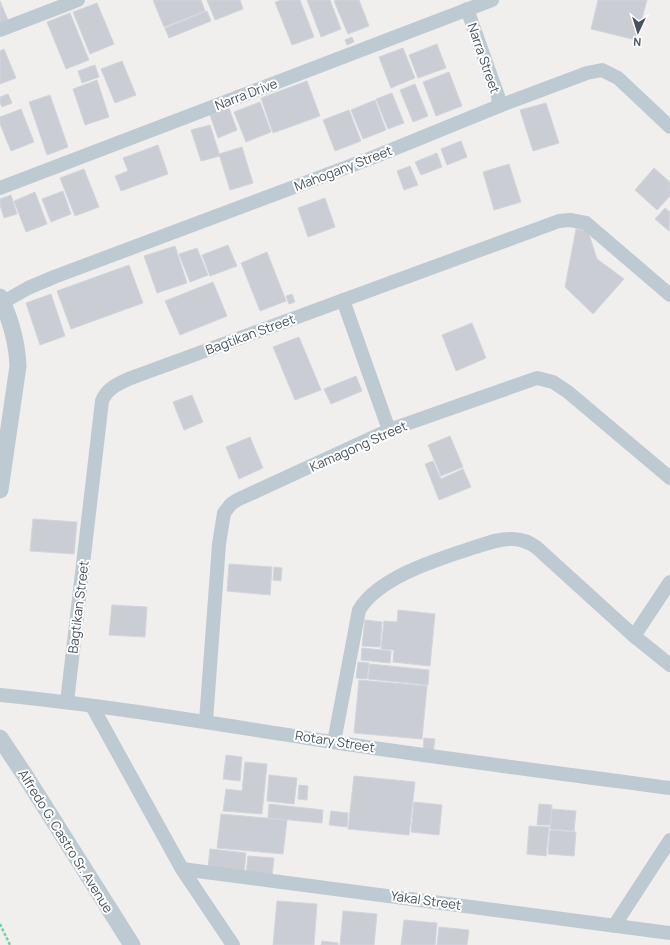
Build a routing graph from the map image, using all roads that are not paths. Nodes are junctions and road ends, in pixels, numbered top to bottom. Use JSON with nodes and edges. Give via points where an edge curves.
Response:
{"nodes":[{"id":1,"x":78,"y":0,"type":"edge"},
{"id":2,"x":492,"y":0,"type":"edge"},
{"id":3,"x":467,"y":9,"type":"junction"},
{"id":4,"x":0,"y":30,"type":"edge"},
{"id":5,"x":499,"y":106,"type":"junction"},
{"id":6,"x":670,"y":127,"type":"edge"},
{"id":7,"x":0,"y":188,"type":"edge"},
{"id":8,"x":670,"y":295,"type":"edge"},
{"id":9,"x":343,"y":300,"type":"junction"},
{"id":10,"x":1,"y":301,"type":"edge"},
{"id":11,"x":389,"y":430,"type":"junction"},
{"id":12,"x":670,"y":478,"type":"edge"},
{"id":13,"x":0,"y":490,"type":"edge"},
{"id":14,"x":670,"y":582,"type":"edge"},
{"id":15,"x":634,"y":636,"type":"junction"},
{"id":16,"x":670,"y":665,"type":"edge"},
{"id":17,"x":0,"y":695,"type":"edge"},
{"id":18,"x":67,"y":702,"type":"junction"},
{"id":19,"x":92,"y":706,"type":"junction"},
{"id":20,"x":206,"y":721,"type":"junction"},
{"id":21,"x":0,"y":738,"type":"edge"},
{"id":22,"x":334,"y":742,"type":"junction"},
{"id":23,"x":670,"y":788,"type":"edge"},
{"id":24,"x":670,"y":840,"type":"edge"},
{"id":25,"x":182,"y":869,"type":"junction"},
{"id":26,"x":614,"y":926,"type":"junction"},
{"id":27,"x":670,"y":933,"type":"edge"},
{"id":28,"x":132,"y":945,"type":"edge"},
{"id":29,"x":233,"y":945,"type":"edge"}],
"edges":[{"from":1,"to":4,"type":"street"},
{"from":2,"to":3,"type":"street","name":"Narra Drive"},
{"from":3,"to":5,"type":"street","name":"Narra Street","via":[[498,96]]},
{"from":3,"to":7,"type":"street","name":"Narra Drive"},
{"from":5,"to":6,"type":"street","name":"Mahogany Street","via":[[587,73],[602,70],[618,78]]},
{"from":5,"to":10,"type":"street","name":"Mahogany Street","via":[[359,163],[54,277]]},
{"from":8,"to":9,"type":"street","name":"Bagtikan Street","via":[[586,223],[570,220],[559,221]]},
{"from":9,"to":11,"type":"street"},
{"from":9,"to":18,"type":"street","name":"Bagtikan Street","via":[[131,378],[111,388],[104,395]]},
{"from":10,"to":13,"type":"street","via":[[14,334],[18,366]]},
{"from":11,"to":12,"type":"street","name":"Kamagong Street","via":[[537,378],[553,382],[568,392]]},
{"from":11,"to":20,"type":"street","name":"Kamagong Street","via":[[238,500],[224,513],[215,589]]},
{"from":14,"to":15,"type":"street"},
{"from":15,"to":16,"type":"street"},
{"from":15,"to":22,"type":"street","via":[[536,547],[523,540],[495,540],[433,561],[402,574],[364,601],[359,610]]},
{"from":17,"to":18,"type":"street","name":"Rotary Street"},
{"from":18,"to":19,"type":"street","name":"Rotary Street"},
{"from":19,"to":20,"type":"street","name":"Rotary Street"},
{"from":19,"to":25,"type":"street"},
{"from":20,"to":22,"type":"street","name":"Rotary Street"},
{"from":21,"to":28,"type":"street","name":"Alfredo G. Castro Sr. Avenue"},
{"from":22,"to":23,"type":"street","name":"Rotary Street"},
{"from":24,"to":26,"type":"street"},
{"from":25,"to":26,"type":"street","name":"Yakal Street"},
{"from":25,"to":29,"type":"street"},
{"from":26,"to":27,"type":"street","name":"Yakal Street"}]}
